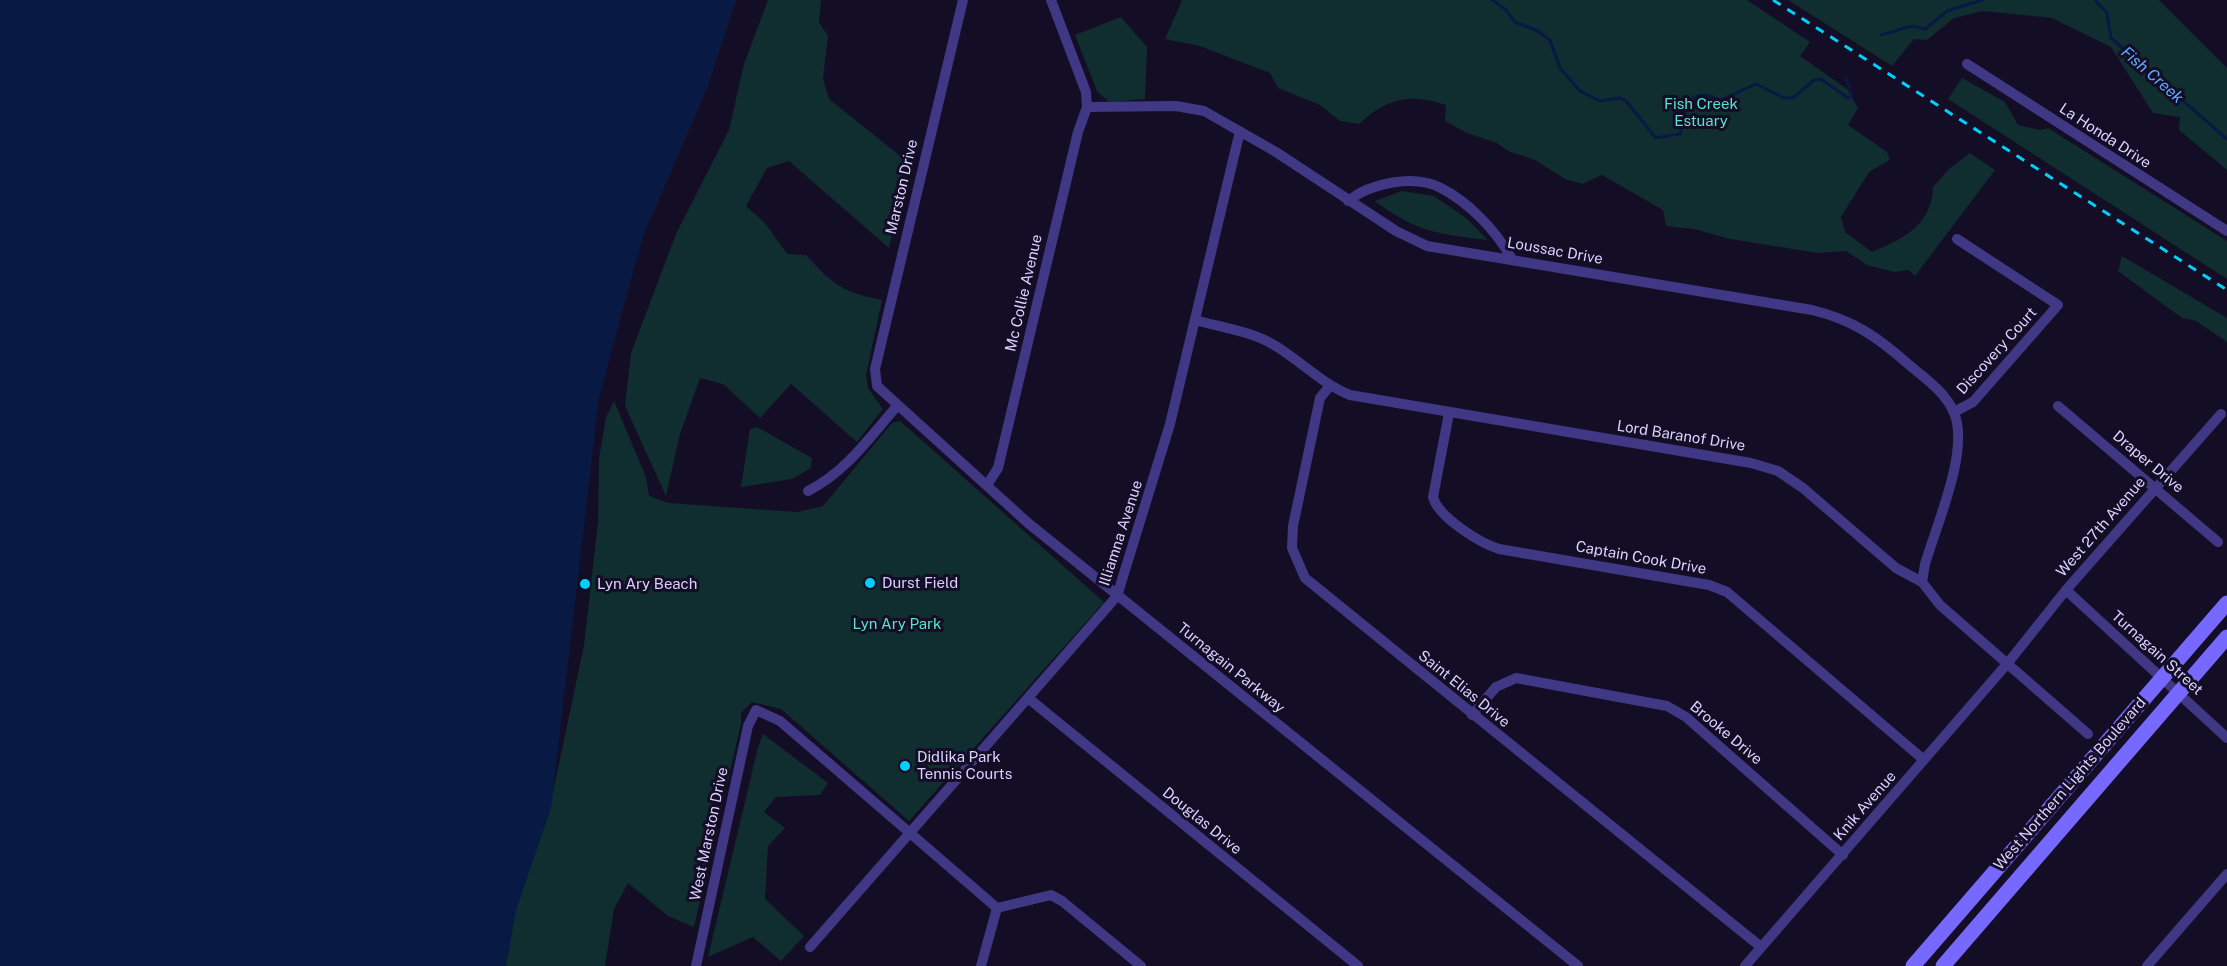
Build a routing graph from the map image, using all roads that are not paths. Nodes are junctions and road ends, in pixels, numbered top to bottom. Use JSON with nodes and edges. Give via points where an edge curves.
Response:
{"nodes":[{"id":1,"x":963,"y":0,"type":"edge"},
{"id":2,"x":1051,"y":0,"type":"edge"},
{"id":3,"x":1967,"y":64,"type":"dead end"},
{"id":4,"x":1087,"y":107,"type":"junction"},
{"id":5,"x":1240,"y":130,"type":"junction"},
{"id":6,"x":1348,"y":201,"type":"junction"},
{"id":7,"x":2227,"y":231,"type":"edge"},
{"id":8,"x":1957,"y":239,"type":"dead end"},
{"id":9,"x":1512,"y":259,"type":"junction"},
{"id":10,"x":1195,"y":320,"type":"junction"},
{"id":11,"x":875,"y":382,"type":"joint"},
{"id":12,"x":1329,"y":387,"type":"junction"},
{"id":13,"x":897,"y":406,"type":"junction"},
{"id":14,"x":2058,"y":406,"type":"dead end"},
{"id":15,"x":1954,"y":412,"type":"junction"},
{"id":16,"x":1449,"y":413,"type":"junction"},
{"id":17,"x":2221,"y":414,"type":"dead end"},
{"id":18,"x":987,"y":485,"type":"junction"},
{"id":19,"x":2156,"y":488,"type":"junction"},
{"id":20,"x":808,"y":491,"type":"dead end"},
{"id":21,"x":2218,"y":542,"type":"dead end"},
{"id":22,"x":1922,"y":582,"type":"junction"},
{"id":23,"x":2066,"y":590,"type":"junction"},
{"id":24,"x":1118,"y":596,"type":"junction"},
{"id":25,"x":2227,"y":603,"type":"edge"},
{"id":26,"x":2227,"y":637,"type":"edge"},
{"id":27,"x":2007,"y":664,"type":"junction"},
{"id":28,"x":2163,"y":677,"type":"junction"},
{"id":29,"x":2179,"y":692,"type":"junction"},
{"id":30,"x":1028,"y":698,"type":"junction"},
{"id":31,"x":1472,"y":715,"type":"junction"},
{"id":32,"x":2088,"y":734,"type":"dead end"},
{"id":33,"x":2227,"y":738,"type":"edge"},
{"id":34,"x":1924,"y":760,"type":"junction"},
{"id":35,"x":910,"y":834,"type":"junction"},
{"id":36,"x":1843,"y":855,"type":"junction"},
{"id":37,"x":2227,"y":874,"type":"edge"},
{"id":38,"x":997,"y":908,"type":"junction"},
{"id":39,"x":810,"y":947,"type":"dead end"},
{"id":40,"x":1761,"y":947,"type":"junction"},
{"id":41,"x":1356,"y":965,"type":"edge"},
{"id":42,"x":1574,"y":965,"type":"edge"},
{"id":43,"x":696,"y":966,"type":"edge"},
{"id":44,"x":981,"y":966,"type":"edge"},
{"id":45,"x":1141,"y":966,"type":"edge"},
{"id":46,"x":1745,"y":966,"type":"edge"},
{"id":47,"x":1913,"y":966,"type":"edge"},
{"id":48,"x":1942,"y":966,"type":"edge"},
{"id":49,"x":2147,"y":966,"type":"edge"}],
"edges":[{"from":1,"to":11,"type":"street","name":"Marston Drive"},
{"from":2,"to":4,"type":"street","via":[[1086,92]]},
{"from":3,"to":7,"type":"street","name":"La Honda Drive"},
{"from":4,"to":5,"type":"street","name":"Loussac Drive","via":[[1188,107],[1214,115]]},
{"from":4,"to":18,"type":"street","name":"Mc Collie Avenue","via":[[998,468]]},
{"from":5,"to":6,"type":"street","name":"Loussac Drive"},
{"from":5,"to":10,"type":"street","name":"Illiamna Avenue"},
{"from":6,"to":9,"type":"street","name":"Loussac Drive","via":[[1427,246]]},
{"from":6,"to":9,"type":"street","via":[[1375,186],[1432,184],[1453,196],[1496,233]]},
{"from":8,"to":15,"type":"street","name":"Discovery Court","via":[[2058,305],[1973,402]]},
{"from":9,"to":15,"type":"street","name":"Loussac Drive","via":[[1830,314],[1880,339],[1939,391]]},
{"from":10,"to":12,"type":"street","name":"Lord Baranof Drive","via":[[1262,339],[1318,375]]},
{"from":10,"to":24,"type":"street","name":"Illiamna Avenue","via":[[1158,467]]},
{"from":11,"to":13,"type":"street","name":"Turnagain Parkway"},
{"from":12,"to":16,"type":"street","name":"Lord Baranof Drive","via":[[1350,395]]},
{"from":12,"to":31,"type":"street","name":"Saint Elias Drive","via":[[1320,398],[1293,526],[1296,560],[1312,586]]},
{"from":13,"to":18,"type":"street","name":"Turnagain Parkway"},
{"from":13,"to":20,"type":"street","via":[[849,462]]},
{"from":14,"to":19,"type":"street","name":"Draper Drive"},
{"from":15,"to":22,"type":"street","name":"Loussac Drive","via":[[1959,428],[1959,453],[1924,564]]},
{"from":16,"to":22,"type":"street","name":"Lord Baranof Drive","via":[[1772,468],[1803,488],[1896,568]]},
{"from":16,"to":34,"type":"street","name":"Captain Cook Drive","via":[[1433,497],[1438,508],[1477,539],[1499,549],[1709,585],[1727,592]]},
{"from":17,"to":19,"type":"street","name":"West 27th Avenue"},
{"from":18,"to":24,"type":"street","name":"Turnagain Parkway"},
{"from":19,"to":21,"type":"street","name":"Draper Drive"},
{"from":19,"to":23,"type":"street","name":"West 27th Avenue"},
{"from":22,"to":27,"type":"street","name":"Lord Baranof Drive","via":[[1940,605]]},
{"from":23,"to":27,"type":"street","name":"West 27th Avenue"},
{"from":23,"to":28,"type":"street","name":"Turnagain Street"},
{"from":24,"to":30,"type":"street","name":"Illiamna Avenue"},
{"from":24,"to":42,"type":"street","name":"Turnagain Parkway"},
{"from":25,"to":28,"type":"main road","name":"West Northern Lights Boulevard"},
{"from":26,"to":29,"type":"main road","name":"West Northern Lights Boulevard"},
{"from":27,"to":32,"type":"street","name":"Lord Baranof Drive"},
{"from":27,"to":34,"type":"street","name":"Knik Avenue"},
{"from":28,"to":29,"type":"street","name":"Turnagain Street"},
{"from":28,"to":47,"type":"main road","name":"West Northern Lights Boulevard"},
{"from":29,"to":33,"type":"street","name":"Turnagain Street"},
{"from":29,"to":48,"type":"main road","name":"West Northern Lights Boulevard"},
{"from":30,"to":35,"type":"street","name":"Illiamna Avenue"},
{"from":30,"to":41,"type":"street","name":"Douglas Drive"},
{"from":31,"to":36,"type":"street","name":"Brooke Drive","via":[[1496,687],[1516,678],[1667,706],[1686,717]]},
{"from":31,"to":40,"type":"street","name":"Saint Elias Drive"},
{"from":34,"to":36,"type":"street","name":"Knik Avenue"},
{"from":35,"to":38,"type":"street"},
{"from":35,"to":39,"type":"street","name":"Illiamna Avenue"},
{"from":35,"to":43,"type":"street","name":"West Marston Drive","via":[[780,721],[756,710],[748,726]]},
{"from":36,"to":40,"type":"street","name":"Knik Avenue"},
{"from":37,"to":49,"type":"street"},
{"from":38,"to":44,"type":"street"},
{"from":38,"to":45,"type":"street","via":[[1045,894],[1057,897]]},
{"from":40,"to":46,"type":"street","name":"Knik Avenue"}]}
